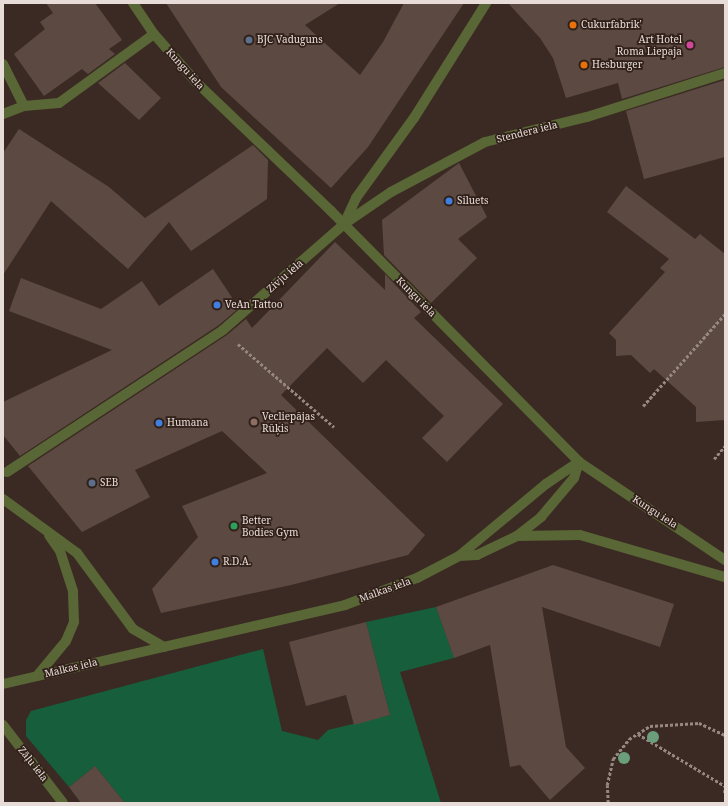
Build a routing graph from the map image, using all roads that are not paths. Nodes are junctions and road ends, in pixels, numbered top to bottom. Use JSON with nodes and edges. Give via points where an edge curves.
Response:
{"nodes":[{"id":1,"x":132,"y":3,"type":"edge"},
{"id":2,"x":486,"y":3,"type":"edge"},
{"id":3,"x":154,"y":34,"type":"junction"},
{"id":4,"x":3,"y":64,"type":"edge"},
{"id":5,"x":725,"y":73,"type":"edge"},
{"id":6,"x":24,"y":106,"type":"junction"},
{"id":7,"x":3,"y":114,"type":"edge"},
{"id":8,"x":344,"y":224,"type":"junction"},
{"id":9,"x":579,"y":462,"type":"junction"},
{"id":10,"x":7,"y":472,"type":"dead end"},
{"id":11,"x":3,"y":499,"type":"edge"},
{"id":12,"x":46,"y":529,"type":"junction"},
{"id":13,"x":517,"y":536,"type":"junction"},
{"id":14,"x":459,"y":556,"type":"junction"},
{"id":15,"x":725,"y":560,"type":"edge"},
{"id":16,"x":725,"y":577,"type":"edge"},
{"id":17,"x":164,"y":647,"type":"junction"},
{"id":18,"x":37,"y":676,"type":"junction"},
{"id":19,"x":3,"y":684,"type":"edge"},
{"id":20,"x":3,"y":725,"type":"edge"},
{"id":21,"x":63,"y":803,"type":"edge"}],
"edges":[{"from":1,"to":3,"type":"street","name":"Kungu iela"},
{"from":2,"to":8,"type":"street","name":"Zivju iela","via":[[414,118],[356,198]]},
{"from":3,"to":6,"type":"street","via":[[59,103]]},
{"from":3,"to":8,"type":"street","name":"Kungu iela","via":[[196,82]]},
{"from":4,"to":6,"type":"street"},
{"from":5,"to":8,"type":"street","name":"Stendera iela","via":[[587,117],[485,142],[391,192]]},
{"from":6,"to":7,"type":"street"},
{"from":8,"to":9,"type":"street","name":"Kungu iela"},
{"from":8,"to":10,"type":"street","name":"Zivju iela","via":[[223,330]]},
{"from":9,"to":13,"type":"street","via":[[574,478],[541,517]]},
{"from":9,"to":14,"type":"street","via":[[546,484]]},
{"from":9,"to":15,"type":"street","name":"Kungu iela"},
{"from":11,"to":12,"type":"street"},
{"from":12,"to":17,"type":"street","via":[[77,553],[133,629]]},
{"from":12,"to":18,"type":"street","via":[[60,551],[73,590],[74,622],[66,641]]},
{"from":13,"to":14,"type":"street","name":"Malkas iela","via":[[476,555]]},
{"from":13,"to":16,"type":"street","name":"Malkas iela","via":[[580,535]]},
{"from":14,"to":17,"type":"street","name":"Malkas iela","via":[[417,578],[345,605]]},
{"from":17,"to":18,"type":"street","name":"Malkas iela"},
{"from":18,"to":19,"type":"street","name":"Malkas iela"},
{"from":20,"to":21,"type":"street","name":"Zāļu iela"}]}
